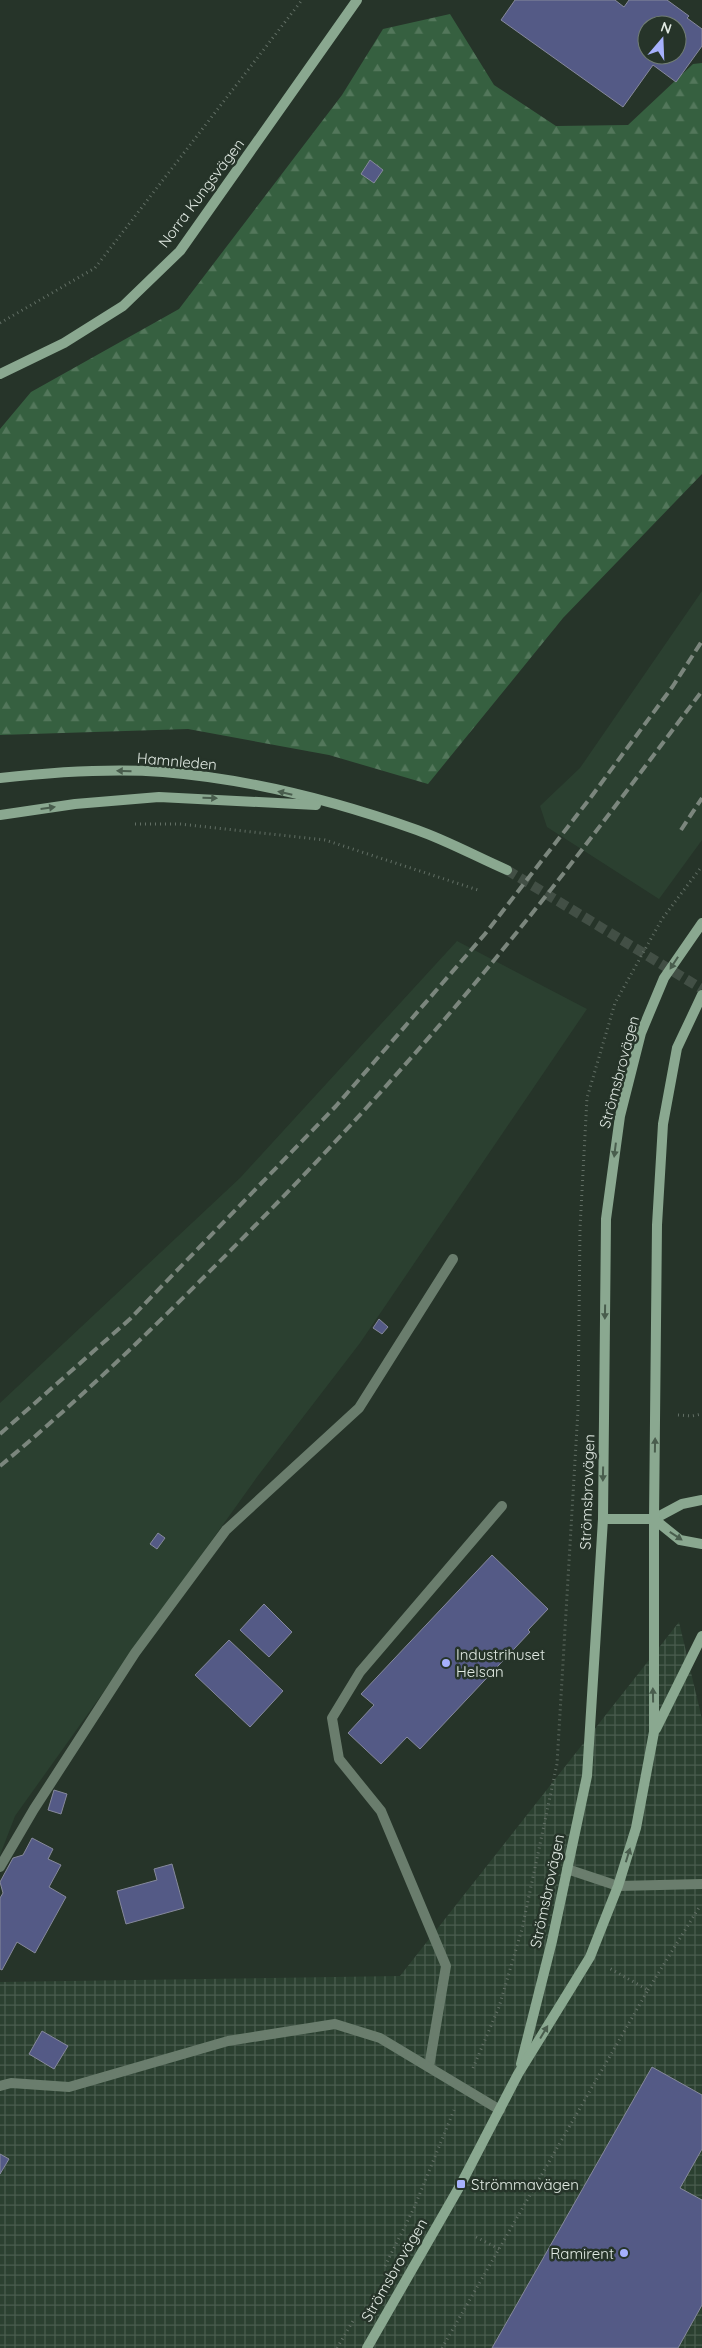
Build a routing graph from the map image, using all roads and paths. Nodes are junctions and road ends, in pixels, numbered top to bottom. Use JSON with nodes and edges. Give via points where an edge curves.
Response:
{"nodes":[{"id":1,"x":302,"y":0,"type":"edge"},
{"id":2,"x":357,"y":0,"type":"edge"},
{"id":3,"x":0,"y":323,"type":"edge"},
{"id":4,"x":0,"y":374,"type":"edge"},
{"id":5,"x":0,"y":778,"type":"edge"},
{"id":6,"x":349,"y":808,"type":"junction"},
{"id":7,"x":0,"y":815,"type":"edge"},
{"id":8,"x":132,"y":824,"type":"dead end"},
{"id":9,"x":507,"y":870,"type":"tunnel mouth"},
{"id":10,"x":481,"y":891,"type":"dead end"},
{"id":11,"x":702,"y":923,"type":"edge"},
{"id":12,"x":702,"y":995,"type":"edge"},
{"id":13,"x":453,"y":1258,"type":"dead end"},
{"id":14,"x":578,"y":1410,"type":"dead end"},
{"id":15,"x":702,"y":1414,"type":"edge"},
{"id":16,"x":692,"y":1416,"type":"dead end"},
{"id":17,"x":702,"y":1500,"type":"edge"},
{"id":18,"x":502,"y":1506,"type":"dead end"},
{"id":19,"x":602,"y":1518,"type":"junction"},
{"id":20,"x":654,"y":1519,"type":"junction"},
{"id":21,"x":702,"y":1544,"type":"edge"},
{"id":22,"x":702,"y":1636,"type":"edge"},
{"id":23,"x":654,"y":1732,"type":"junction"},
{"id":24,"x":0,"y":1867,"type":"edge"},
{"id":25,"x":567,"y":1869,"type":"junction"},
{"id":26,"x":702,"y":1884,"type":"edge"},
{"id":27,"x":618,"y":1886,"type":"junction"},
{"id":28,"x":702,"y":1899,"type":"edge"},
{"id":29,"x":522,"y":1929,"type":"junction"},
{"id":30,"x":552,"y":1941,"type":"junction"},
{"id":31,"x":590,"y":1957,"type":"junction"},
{"id":32,"x":648,"y":1990,"type":"junction"},
{"id":33,"x":429,"y":2067,"type":"junction"},
{"id":34,"x":518,"y":2074,"type":"junction"},
{"id":35,"x":0,"y":2086,"type":"edge"},
{"id":36,"x":464,"y":2088,"type":"junction"},
{"id":37,"x":500,"y":2110,"type":"junction"},
{"id":38,"x":476,"y":2237,"type":"dead end"},
{"id":39,"x":499,"y":2249,"type":"junction"},
{"id":40,"x":383,"y":2269,"type":"dead end"},
{"id":41,"x":356,"y":2317,"type":"dead end"},
{"id":42,"x":337,"y":2348,"type":"edge"},
{"id":43,"x":367,"y":2348,"type":"edge"},
{"id":44,"x":442,"y":2348,"type":"edge"}],
"edges":[{"from":1,"to":3,"type":"path","via":[[95,268]]},
{"from":2,"to":4,"type":"main road","name":"Norra Kungsvägen","via":[[180,251],[123,306],[64,343]]},
{"from":6,"to":5,"type":"main road","name":"Hamnleden","one_way":true,"via":[[210,777],[161,772],[74,770]]},
{"from":7,"to":6,"type":"main road","name":"Hamnleden","one_way":true,"via":[[159,797]]},
{"from":6,"to":9,"type":"main road","name":"Hamnleden","via":[[419,830]]},
{"from":8,"to":10,"type":"path","via":[[180,824],[325,840]]},
{"from":11,"to":19,"type":"main road","name":"Strömsbrovägen","one_way":true,"via":[[664,978],[641,1033],[620,1116],[606,1219]]},
{"from":20,"to":12,"type":"main road","name":"Strömsbrovägen","one_way":true,"via":[[658,1225],[663,1124],[677,1048]]},
{"from":13,"to":24,"type":"lane","via":[[359,1408],[226,1530],[135,1653]]},
{"from":14,"to":29,"type":"path","via":[[557,1764]]},
{"from":15,"to":16,"type":"path"},
{"from":17,"to":20,"type":"main road","via":[[682,1504]]},
{"from":18,"to":33,"type":"lane","via":[[360,1672],[332,1718],[339,1759],[382,1811],[446,1966]]},
{"from":19,"to":20,"type":"main road"},
{"from":19,"to":25,"type":"main road","name":"Strömsbrovägen","via":[[587,1776]]},
{"from":20,"to":21,"type":"main road","one_way":true,"via":[[680,1540]]},
{"from":23,"to":20,"type":"main road","name":"Strömsbrovägen","one_way":true},
{"from":22,"to":23,"type":"main road"},
{"from":27,"to":23,"type":"main road","name":"Strömsbrovägen","one_way":true,"via":[[636,1828]]},
{"from":25,"to":27,"type":"lane"},
{"from":25,"to":30,"type":"main road","name":"Strömsbrovägen"},
{"from":26,"to":27,"type":"lane"},
{"from":27,"to":31,"type":"main road","name":"Strömsbrovägen"},
{"from":28,"to":32,"type":"path","via":[[698,1912]]},
{"from":29,"to":30,"type":"path"},
{"from":29,"to":36,"type":"path","via":[[498,2006]]},
{"from":30,"to":34,"type":"main road","name":"Strömsbrovägen"},
{"from":31,"to":32,"type":"path"},
{"from":34,"to":31,"type":"main road","name":"Strömsbrovägen","one_way":true},
{"from":32,"to":39,"type":"path"},
{"from":33,"to":35,"type":"lane","via":[[380,2038],[334,2024],[228,2041],[69,2086],[11,2083]]},
{"from":33,"to":36,"type":"lane"},
{"from":34,"to":37,"type":"main road","name":"Strömsbrovägen"},
{"from":36,"to":37,"type":"lane"},
{"from":36,"to":40,"type":"path","via":[[414,2208]]},
{"from":37,"to":43,"type":"main road","name":"Strömsbrovägen"},
{"from":38,"to":39,"type":"path"},
{"from":39,"to":44,"type":"path"},
{"from":41,"to":42,"type":"path"}]}
